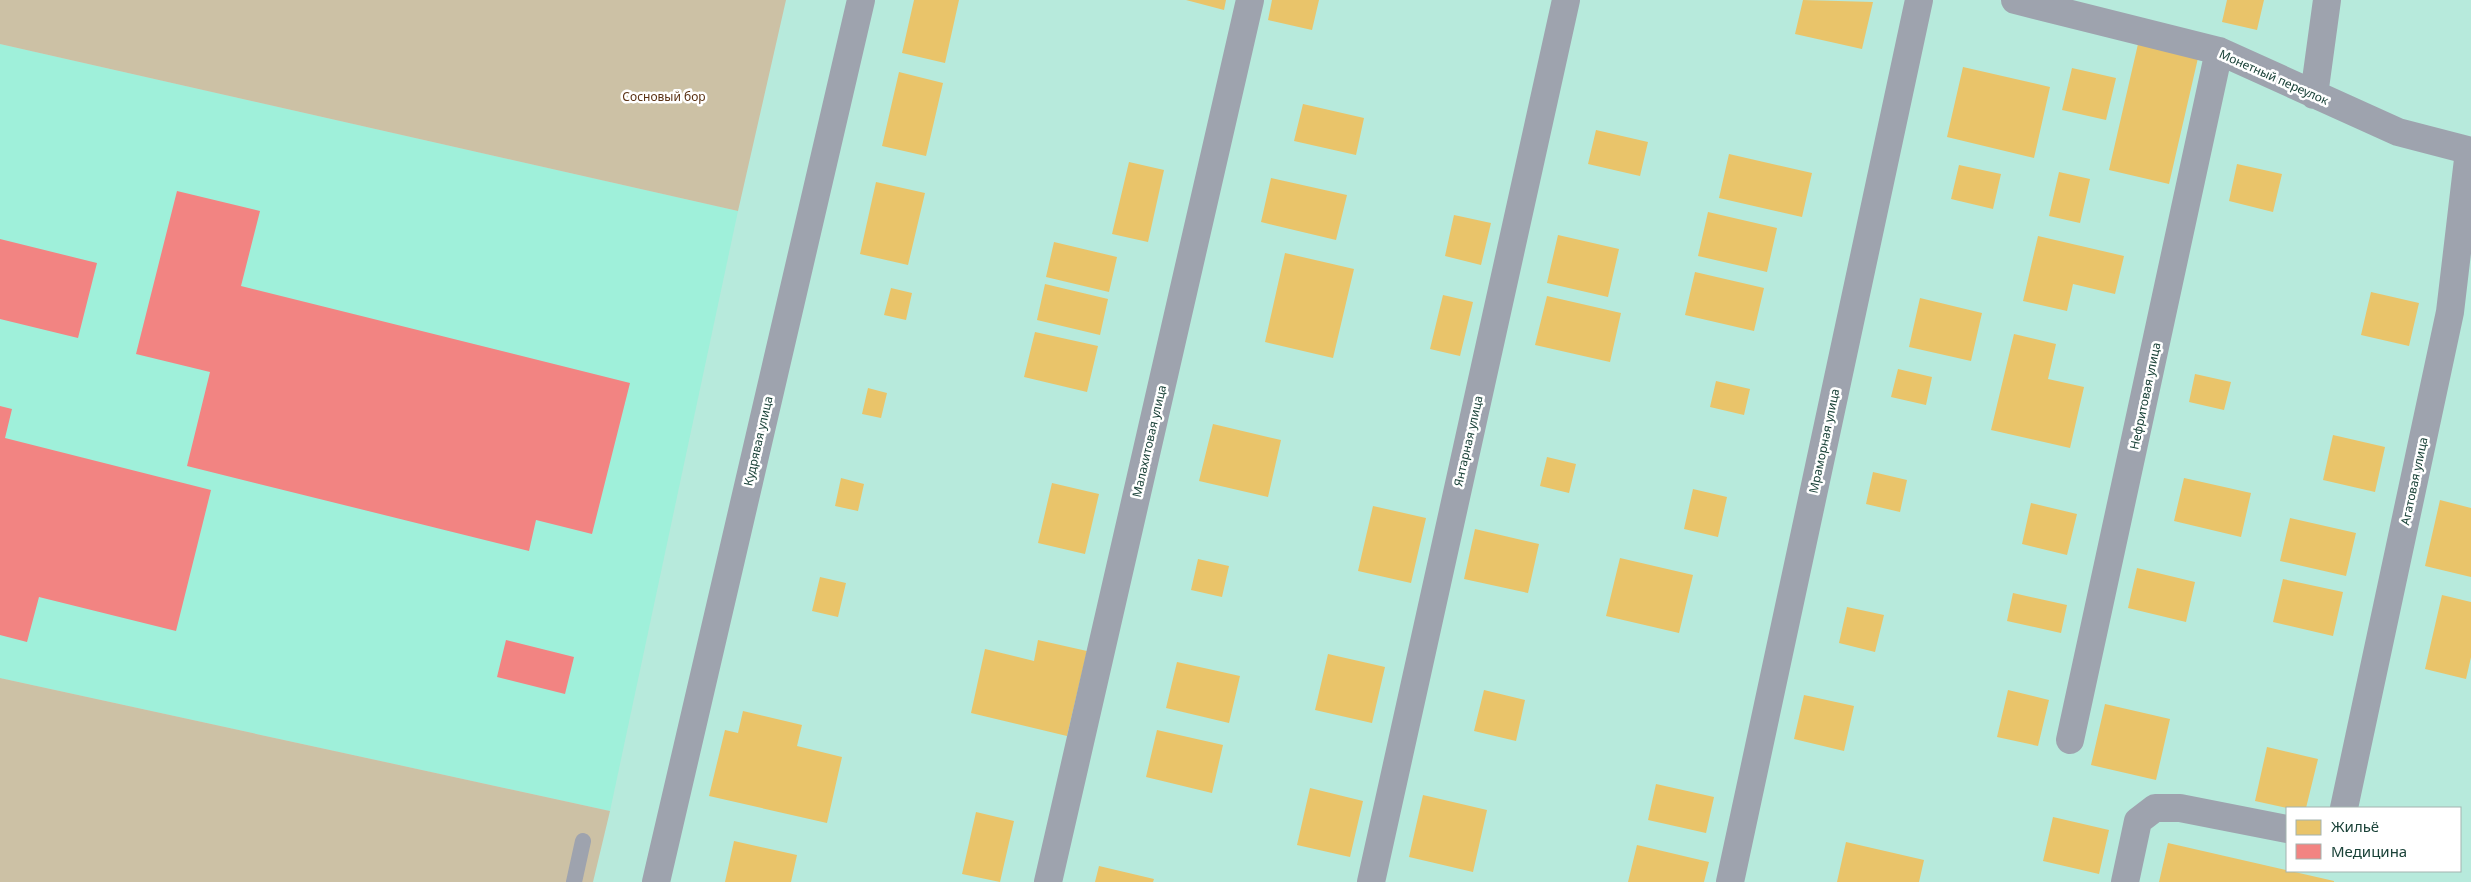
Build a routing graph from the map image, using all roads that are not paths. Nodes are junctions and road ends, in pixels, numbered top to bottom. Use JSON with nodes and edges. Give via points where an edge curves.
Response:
{"nodes":[{"id":1,"x":860,"y":0,"type":"edge"},
{"id":2,"x":1250,"y":0,"type":"edge"},
{"id":3,"x":1566,"y":0,"type":"edge"},
{"id":4,"x":1918,"y":0,"type":"edge"},
{"id":5,"x":2015,"y":0,"type":"edge"},
{"id":6,"x":2327,"y":0,"type":"edge"},
{"id":7,"x":2220,"y":51,"type":"junction"},
{"id":8,"x":2314,"y":94,"type":"junction"},
{"id":9,"x":2470,"y":151,"type":"edge"},
{"id":10,"x":2070,"y":740,"type":"dead end"},
{"id":11,"x":2344,"y":807,"type":"edge"},
{"id":12,"x":2286,"y":829,"type":"edge"},
{"id":13,"x":583,"y":841,"type":"dead end"},
{"id":14,"x":574,"y":882,"type":"edge"},
{"id":15,"x":656,"y":882,"type":"edge"},
{"id":16,"x":1048,"y":882,"type":"edge"},
{"id":17,"x":1370,"y":882,"type":"edge"},
{"id":18,"x":1730,"y":882,"type":"edge"},
{"id":19,"x":2125,"y":882,"type":"edge"}],
"edges":[{"from":1,"to":15,"type":"street","name":"Кудрявая улица"},
{"from":2,"to":16,"type":"street","name":"Малахитовая улица"},
{"from":3,"to":17,"type":"street","name":"Янтарная улица"},
{"from":4,"to":18,"type":"street","name":"Мраморная улица"},
{"from":5,"to":7,"type":"street","name":"Монетный переулок"},
{"from":6,"to":8,"type":"street"},
{"from":7,"to":8,"type":"street","name":"Монетный переулок"},
{"from":7,"to":10,"type":"street","name":"Нефритовая улица"},
{"from":8,"to":9,"type":"street","name":"Монетный переулок","via":[[2398,132]]},
{"from":9,"to":11,"type":"street","name":"Агатовая улица","via":[[2450,312]]},
{"from":12,"to":19,"type":"street","via":[[2180,808],[2155,808],[2138,821]]},
{"from":13,"to":14,"type":"lane"}]}
